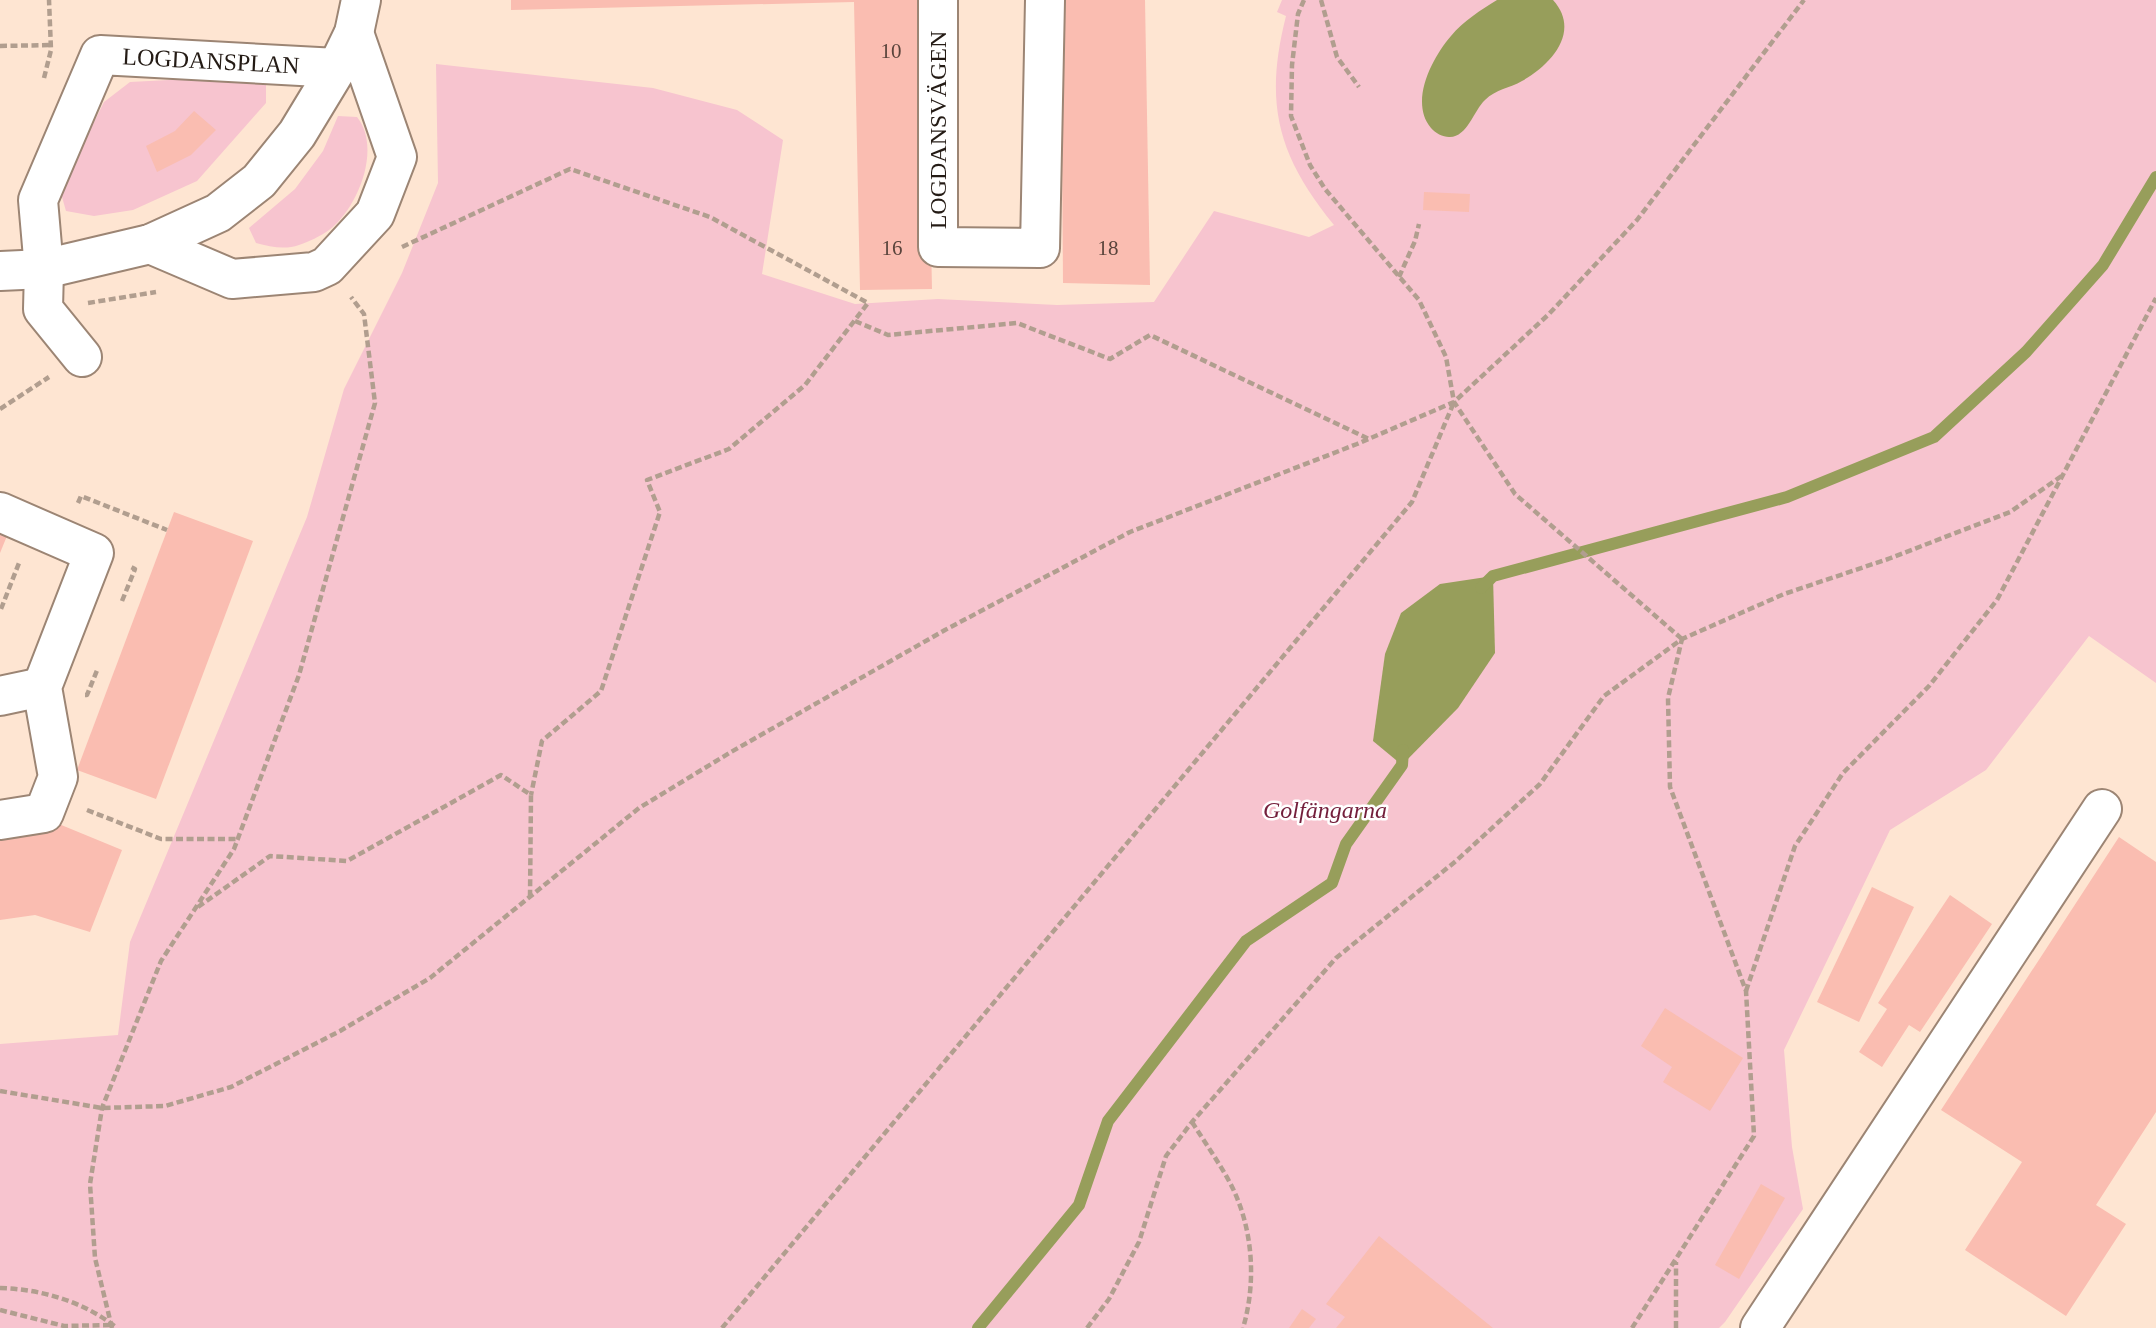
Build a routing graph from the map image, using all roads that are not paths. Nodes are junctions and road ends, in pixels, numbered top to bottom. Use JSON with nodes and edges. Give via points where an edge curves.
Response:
{"nodes":[{"id":1,"x":938,"y":0,"type":"edge"},
{"id":2,"x":1045,"y":0,"type":"edge"},
{"id":3,"x":358,"y":17,"type":"edge"},
{"id":4,"x":337,"y":68,"type":"junction"},
{"id":5,"x":150,"y":244,"type":"junction"},
{"id":6,"x":44,"y":269,"type":"junction"},
{"id":7,"x":0,"y":271,"type":"edge"},
{"id":8,"x":82,"y":357,"type":"road end"},
{"id":9,"x":16,"y":519,"type":"edge"},
{"id":10,"x":42,"y":687,"type":"junction"},
{"id":11,"x":0,"y":696,"type":"edge"},
{"id":12,"x":2102,"y":809,"type":"dead end"},
{"id":13,"x":0,"y":820,"type":"edge"},
{"id":14,"x":1760,"y":1328,"type":"edge"}],
"edges":[{"from":1,"to":2,"type":"street","name":"LOGDANSVÄGEN","via":[[938,247],[1040,248]]},
{"from":3,"to":4,"type":"street"},
{"from":3,"to":5,"type":"street","via":[[397,157],[375,214],[327,266],[314,272],[232,279]]},
{"from":4,"to":5,"type":"street","via":[[297,134],[260,181],[218,213]]},
{"from":4,"to":6,"type":"street","name":"LOGDANSPLAN","via":[[100,55],[38,200]]},
{"from":5,"to":6,"type":"street"},
{"from":6,"to":7,"type":"street"},
{"from":6,"to":8,"type":"street","via":[[43,309]]},
{"from":9,"to":10,"type":"street","via":[[94,553]]},
{"from":10,"to":11,"type":"street"},
{"from":10,"to":13,"type":"street","via":[[58,777],[44,813]]},
{"from":12,"to":14,"type":"street"}]}
